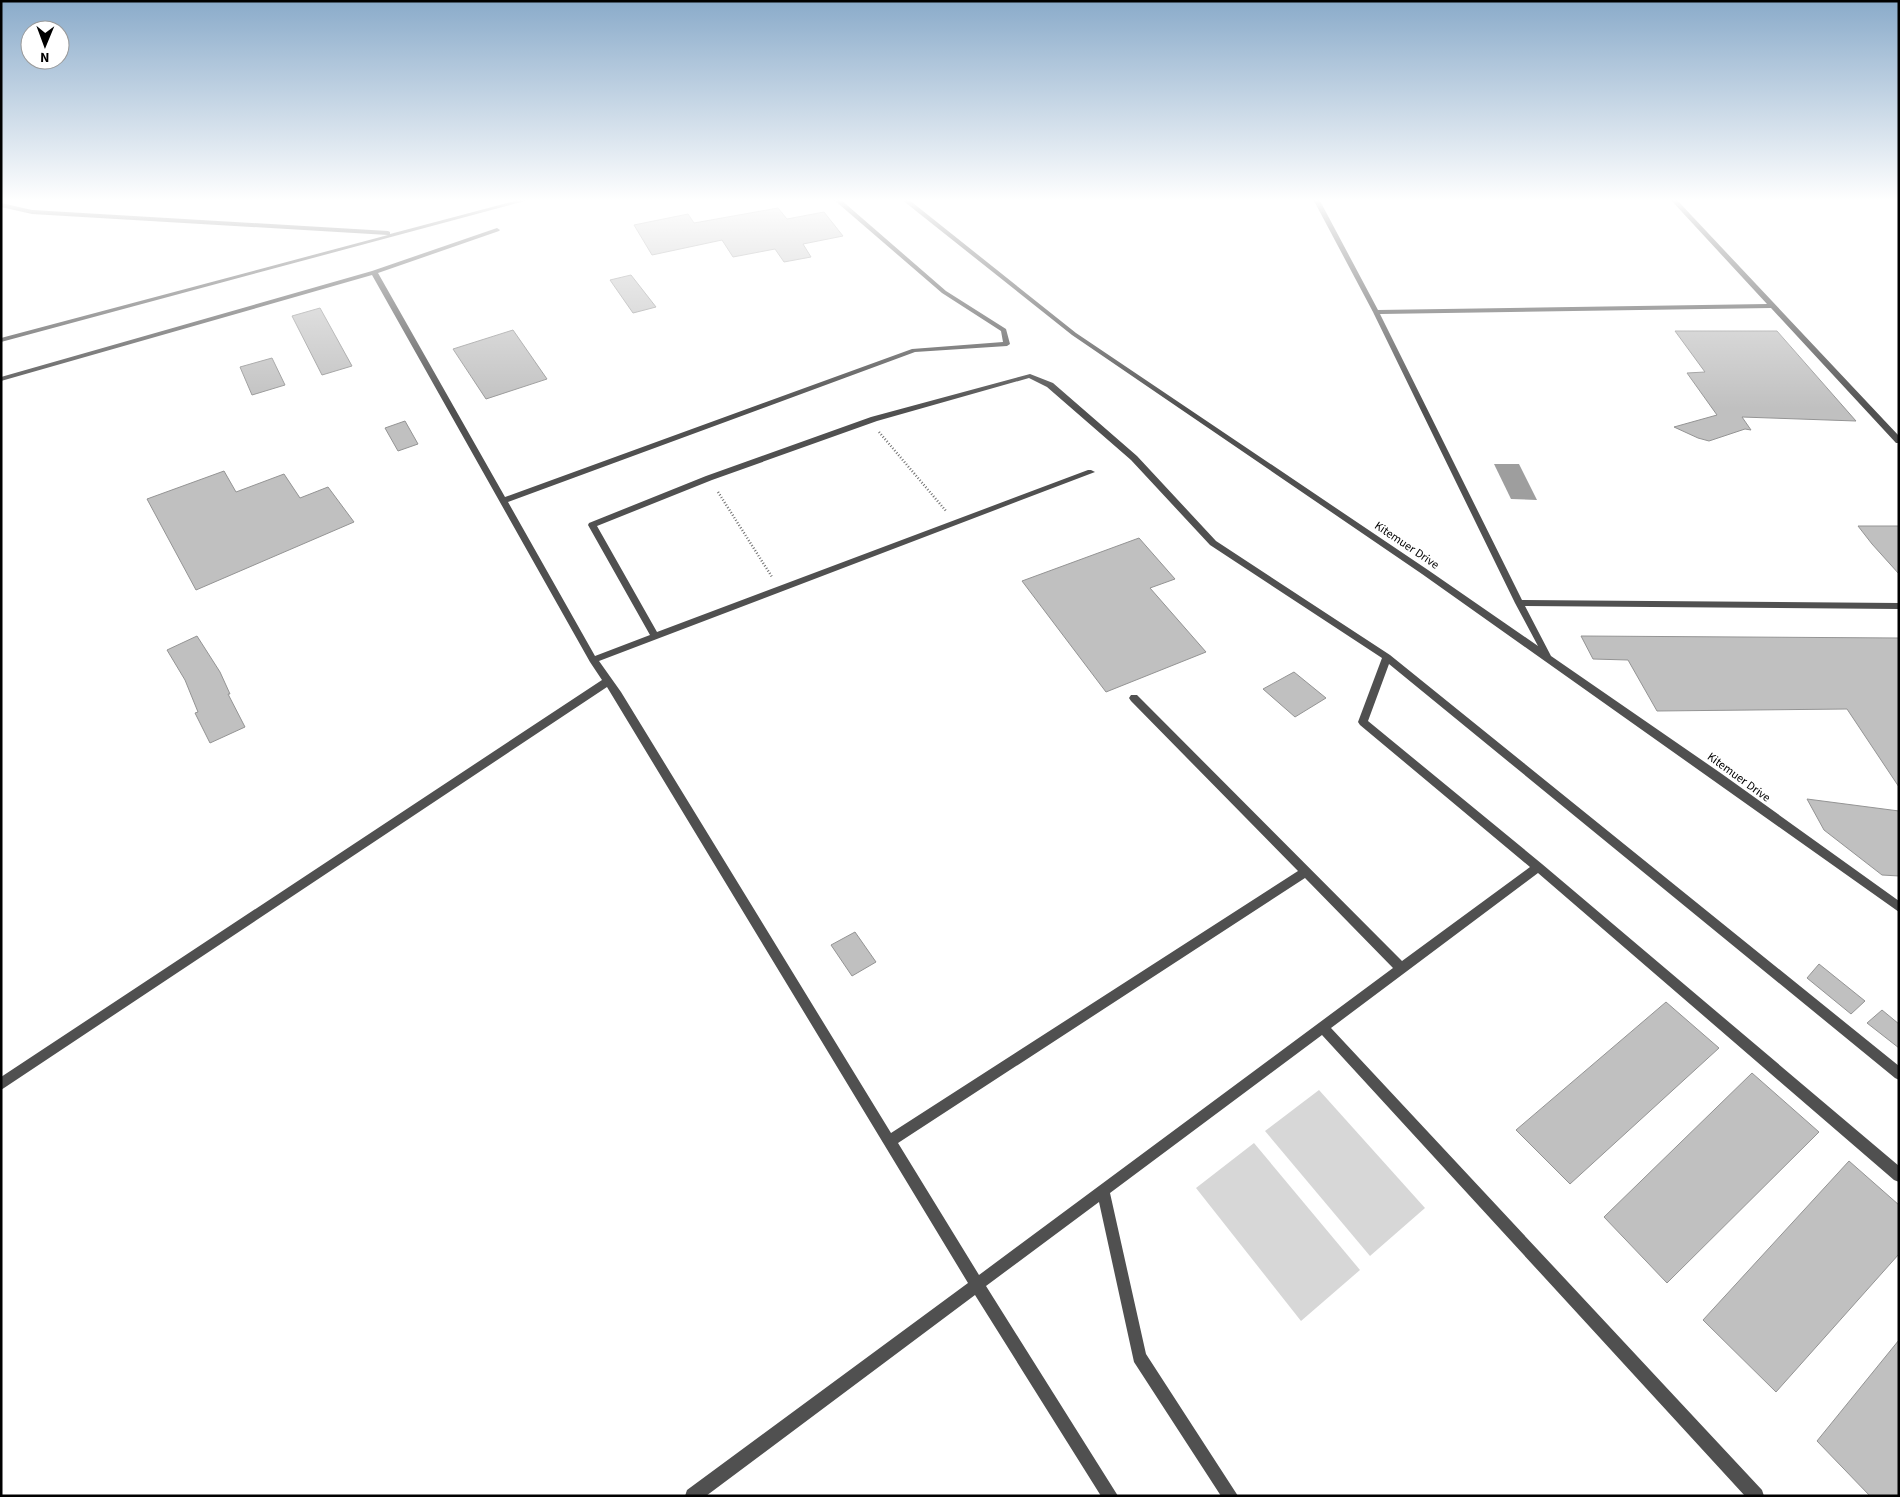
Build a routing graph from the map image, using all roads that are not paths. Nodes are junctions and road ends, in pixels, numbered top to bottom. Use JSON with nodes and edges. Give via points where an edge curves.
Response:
{"nodes":[{"id":1,"x":264,"y":269,"type":"edge"},
{"id":2,"x":383,"y":269,"type":"edge"},
{"id":3,"x":917,"y":269,"type":"edge"},
{"id":4,"x":992,"y":269,"type":"edge"},
{"id":5,"x":1353,"y":269,"type":"edge"},
{"id":6,"x":1738,"y":269,"type":"edge"},
{"id":7,"x":374,"y":272,"type":"junction"},
{"id":8,"x":1772,"y":306,"type":"junction"},
{"id":9,"x":1376,"y":312,"type":"junction"},
{"id":10,"x":1,"y":340,"type":"edge"},
{"id":11,"x":1,"y":378,"type":"edge"},
{"id":12,"x":1899,"y":441,"type":"edge"},
{"id":13,"x":1091,"y":472,"type":"dead end"},
{"id":14,"x":504,"y":500,"type":"junction"},
{"id":15,"x":1519,"y":603,"type":"junction"},
{"id":16,"x":1899,"y":606,"type":"edge"},
{"id":17,"x":655,"y":636,"type":"junction"},
{"id":18,"x":1387,"y":656,"type":"junction"},
{"id":19,"x":1549,"y":658,"type":"junction"},
{"id":20,"x":593,"y":660,"type":"junction"},
{"id":21,"x":608,"y":682,"type":"junction"},
{"id":22,"x":1134,"y":698,"type":"dead end"},
{"id":23,"x":1538,"y":867,"type":"junction"},
{"id":24,"x":1306,"y":872,"type":"junction"},
{"id":25,"x":1899,"y":908,"type":"edge"},
{"id":26,"x":1402,"y":969,"type":"junction"},
{"id":27,"x":1322,"y":1027,"type":"junction"},
{"id":28,"x":1899,"y":1074,"type":"edge"},
{"id":29,"x":1,"y":1084,"type":"edge"},
{"id":30,"x":890,"y":1141,"type":"junction"},
{"id":31,"x":1899,"y":1175,"type":"edge"},
{"id":32,"x":1103,"y":1190,"type":"junction"},
{"id":33,"x":976,"y":1284,"type":"junction"},
{"id":34,"x":693,"y":1496,"type":"edge"},
{"id":35,"x":1110,"y":1496,"type":"edge"},
{"id":36,"x":1230,"y":1496,"type":"edge"},
{"id":37,"x":1756,"y":1496,"type":"edge"}],
"edges":[{"from":1,"to":10,"type":"street"},
{"from":2,"to":7,"type":"street"},
{"from":3,"to":14,"type":"street","via":[[944,292],[1004,330],[1007,344],[914,350]]},
{"from":4,"to":19,"type":"street","name":"Kitemuer Drive","via":[[1074,334]]},
{"from":5,"to":9,"type":"street"},
{"from":6,"to":8,"type":"street"},
{"from":7,"to":11,"type":"street"},
{"from":7,"to":14,"type":"street"},
{"from":8,"to":9,"type":"street"},
{"from":8,"to":12,"type":"street"},
{"from":9,"to":15,"type":"street"},
{"from":13,"to":17,"type":"street"},
{"from":14,"to":20,"type":"street"},
{"from":15,"to":16,"type":"street"},
{"from":15,"to":19,"type":"street"},
{"from":17,"to":18,"type":"street","via":[[592,525],[869,420],[1030,376],[1050,386],[1134,458],[1213,543]]},
{"from":17,"to":20,"type":"street"},
{"from":18,"to":23,"type":"street","via":[[1363,722]]},
{"from":18,"to":28,"type":"street"},
{"from":19,"to":25,"type":"street","name":"Kitemuer Drive"},
{"from":20,"to":21,"type":"street"},
{"from":21,"to":29,"type":"street"},
{"from":21,"to":30,"type":"street"},
{"from":22,"to":24,"type":"street"},
{"from":23,"to":26,"type":"street"},
{"from":23,"to":31,"type":"street"},
{"from":24,"to":26,"type":"street"},
{"from":24,"to":30,"type":"street"},
{"from":26,"to":27,"type":"street"},
{"from":27,"to":32,"type":"street"},
{"from":27,"to":37,"type":"street"},
{"from":30,"to":33,"type":"street"},
{"from":32,"to":33,"type":"street"},
{"from":32,"to":36,"type":"street","via":[[1139,1357]]},
{"from":33,"to":34,"type":"street"},
{"from":33,"to":35,"type":"street"}]}
